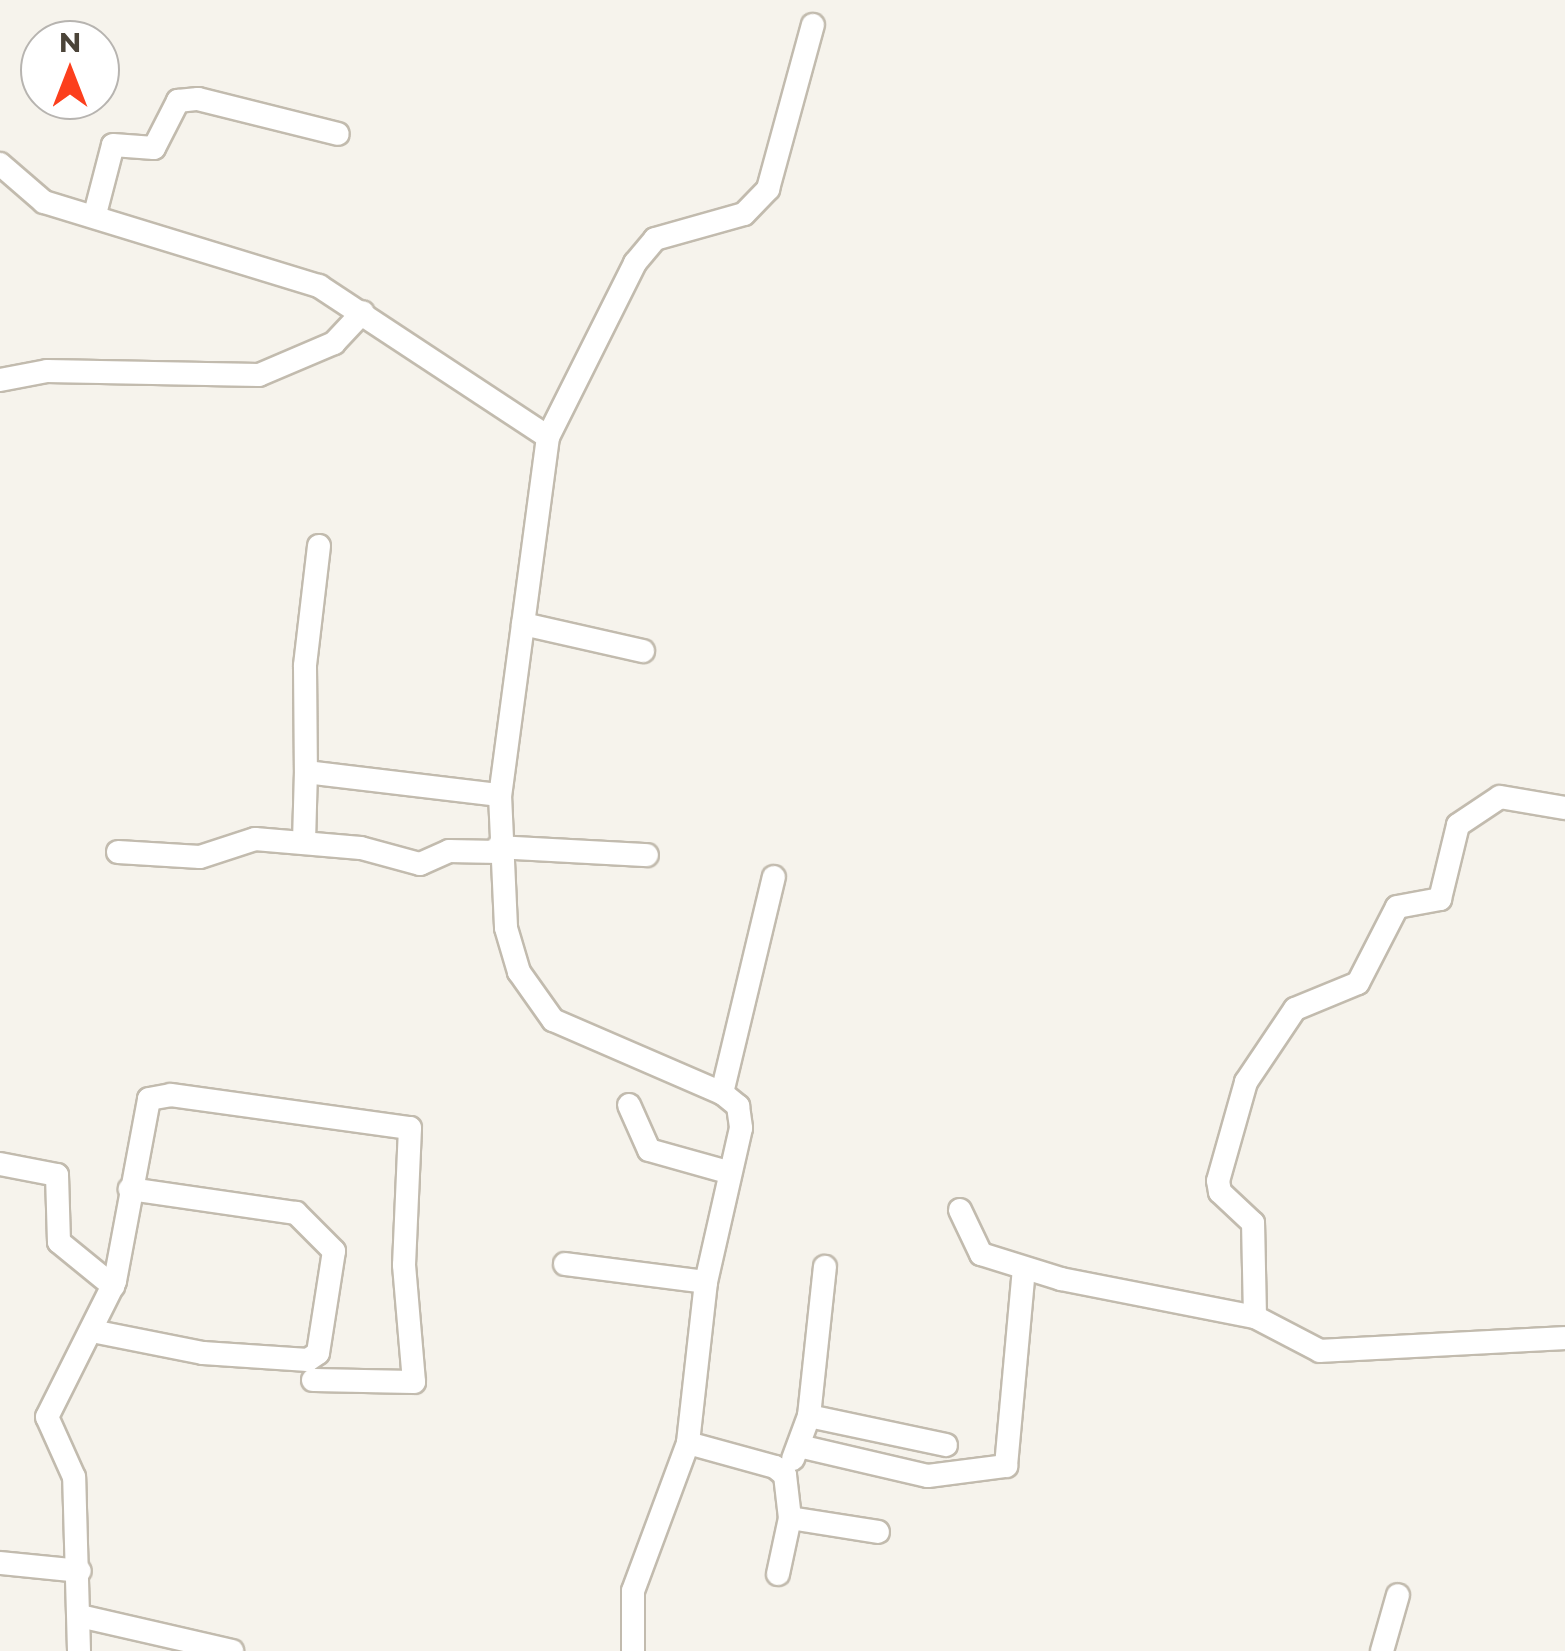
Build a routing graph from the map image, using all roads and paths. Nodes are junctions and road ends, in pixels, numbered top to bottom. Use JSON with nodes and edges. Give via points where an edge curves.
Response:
{"nodes":[{"id":1,"x":814,"y":25,"type":"dead end"},
{"id":2,"x":338,"y":134,"type":"dead end"},
{"id":3,"x":0,"y":164,"type":"edge"},
{"id":4,"x":95,"y":214,"type":"junction"},
{"id":5,"x":364,"y":312,"type":"junction"},
{"id":6,"x":0,"y":380,"type":"edge"},
{"id":7,"x":548,"y":437,"type":"junction"},
{"id":8,"x":319,"y":546,"type":"dead end"},
{"id":9,"x":522,"y":624,"type":"junction"},
{"id":10,"x":643,"y":651,"type":"dead end"},
{"id":11,"x":306,"y":772,"type":"junction"},
{"id":12,"x":500,"y":795,"type":"junction"},
{"id":13,"x":1565,"y":808,"type":"edge"},
{"id":14,"x":304,"y":842,"type":"junction"},
{"id":15,"x":498,"y":850,"type":"junction"},
{"id":16,"x":118,"y":852,"type":"dead end"},
{"id":17,"x":647,"y":855,"type":"dead end"},
{"id":18,"x":774,"y":877,"type":"dead end"},
{"id":19,"x":722,"y":1094,"type":"junction"},
{"id":20,"x":629,"y":1105,"type":"dead end"},
{"id":21,"x":0,"y":1164,"type":"edge"},
{"id":22,"x":728,"y":1172,"type":"junction"},
{"id":23,"x":130,"y":1189,"type":"junction"},
{"id":24,"x":960,"y":1210,"type":"dead end"},
{"id":25,"x":565,"y":1264,"type":"dead end"},
{"id":26,"x":825,"y":1267,"type":"dead end"},
{"id":27,"x":1024,"y":1270,"type":"junction"},
{"id":28,"x":706,"y":1282,"type":"junction"},
{"id":29,"x":113,"y":1286,"type":"junction"},
{"id":30,"x":1255,"y":1316,"type":"junction"},
{"id":31,"x":92,"y":1331,"type":"junction"},
{"id":32,"x":1565,"y":1338,"type":"edge"},
{"id":33,"x":312,"y":1380,"type":"dead end"},
{"id":34,"x":809,"y":1416,"type":"junction"},
{"id":35,"x":688,"y":1443,"type":"junction"},
{"id":36,"x":798,"y":1446,"type":"junction"},
{"id":37,"x":946,"y":1446,"type":"dead end"},
{"id":38,"x":785,"y":1475,"type":"junction"},
{"id":39,"x":790,"y":1518,"type":"junction"},
{"id":40,"x":878,"y":1532,"type":"dead end"},
{"id":41,"x":0,"y":1564,"type":"edge"},
{"id":42,"x":80,"y":1572,"type":"junction"},
{"id":43,"x":778,"y":1574,"type":"dead end"},
{"id":44,"x":1398,"y":1595,"type":"dead end"},
{"id":45,"x":84,"y":1617,"type":"junction"},
{"id":46,"x":79,"y":1651,"type":"edge"},
{"id":47,"x":232,"y":1651,"type":"edge"},
{"id":48,"x":633,"y":1651,"type":"edge"},
{"id":49,"x":1382,"y":1651,"type":"edge"}],
"edges":[{"from":1,"to":7,"type":"street","via":[[768,189],[744,214],[655,239],[634,264]]},
{"from":2,"to":4,"type":"street","via":[[198,99],[178,101],[154,148],[113,145]]},
{"from":3,"to":4,"type":"street","via":[[44,202]]},
{"from":4,"to":5,"type":"street","via":[[319,286]]},
{"from":5,"to":6,"type":"street","via":[[306,360],[259,375],[47,371]]},
{"from":5,"to":7,"type":"street"},
{"from":7,"to":9,"type":"street"},
{"from":8,"to":11,"type":"street","via":[[304,666]]},
{"from":9,"to":10,"type":"street"},
{"from":9,"to":12,"type":"street"},
{"from":11,"to":12,"type":"street"},
{"from":11,"to":14,"type":"street"},
{"from":12,"to":15,"type":"street"},
{"from":13,"to":30,"type":"street","via":[[1500,797],[1458,825],[1440,899],[1397,907],[1358,983],[1294,1009],[1246,1082],[1218,1181],[1220,1192],[1253,1223]]},
{"from":14,"to":15,"type":"street","via":[[427,865],[449,850]]},
{"from":14,"to":16,"type":"street","via":[[246,840],[200,857]]},
{"from":15,"to":17,"type":"street"},
{"from":15,"to":19,"type":"street","via":[[519,972],[554,1020]]},
{"from":18,"to":19,"type":"street"},
{"from":19,"to":22,"type":"street","via":[[738,1106],[741,1128]]},
{"from":20,"to":22,"type":"street","via":[[649,1150]]},
{"from":21,"to":29,"type":"street","via":[[57,1175],[64,1190],[59,1242]]},
{"from":22,"to":28,"type":"street"},
{"from":23,"to":29,"type":"street"},
{"from":23,"to":31,"type":"street","via":[[296,1213],[334,1251],[318,1353],[308,1360],[203,1353]]},
{"from":23,"to":33,"type":"street","via":[[145,1109],[158,1094],[410,1128],[404,1265],[414,1382]]},
{"from":24,"to":27,"type":"street","via":[[981,1254]]},
{"from":25,"to":28,"type":"street"},
{"from":26,"to":34,"type":"street"},
{"from":27,"to":30,"type":"street"},
{"from":27,"to":36,"type":"street","via":[[1006,1466],[928,1476]]},
{"from":28,"to":35,"type":"street"},
{"from":29,"to":31,"type":"street"},
{"from":30,"to":32,"type":"street","via":[[1335,1354]]},
{"from":31,"to":42,"type":"street","via":[[48,1417],[53,1446],[74,1477]]},
{"from":34,"to":36,"type":"street"},
{"from":34,"to":37,"type":"street"},
{"from":35,"to":38,"type":"street"},
{"from":35,"to":48,"type":"street","via":[[633,1591]]},
{"from":36,"to":38,"type":"street"},
{"from":38,"to":39,"type":"street"},
{"from":39,"to":40,"type":"street"},
{"from":39,"to":43,"type":"street"},
{"from":41,"to":42,"type":"street"},
{"from":42,"to":45,"type":"street"},
{"from":44,"to":49,"type":"street"},
{"from":45,"to":46,"type":"street"},
{"from":45,"to":47,"type":"street"}]}
